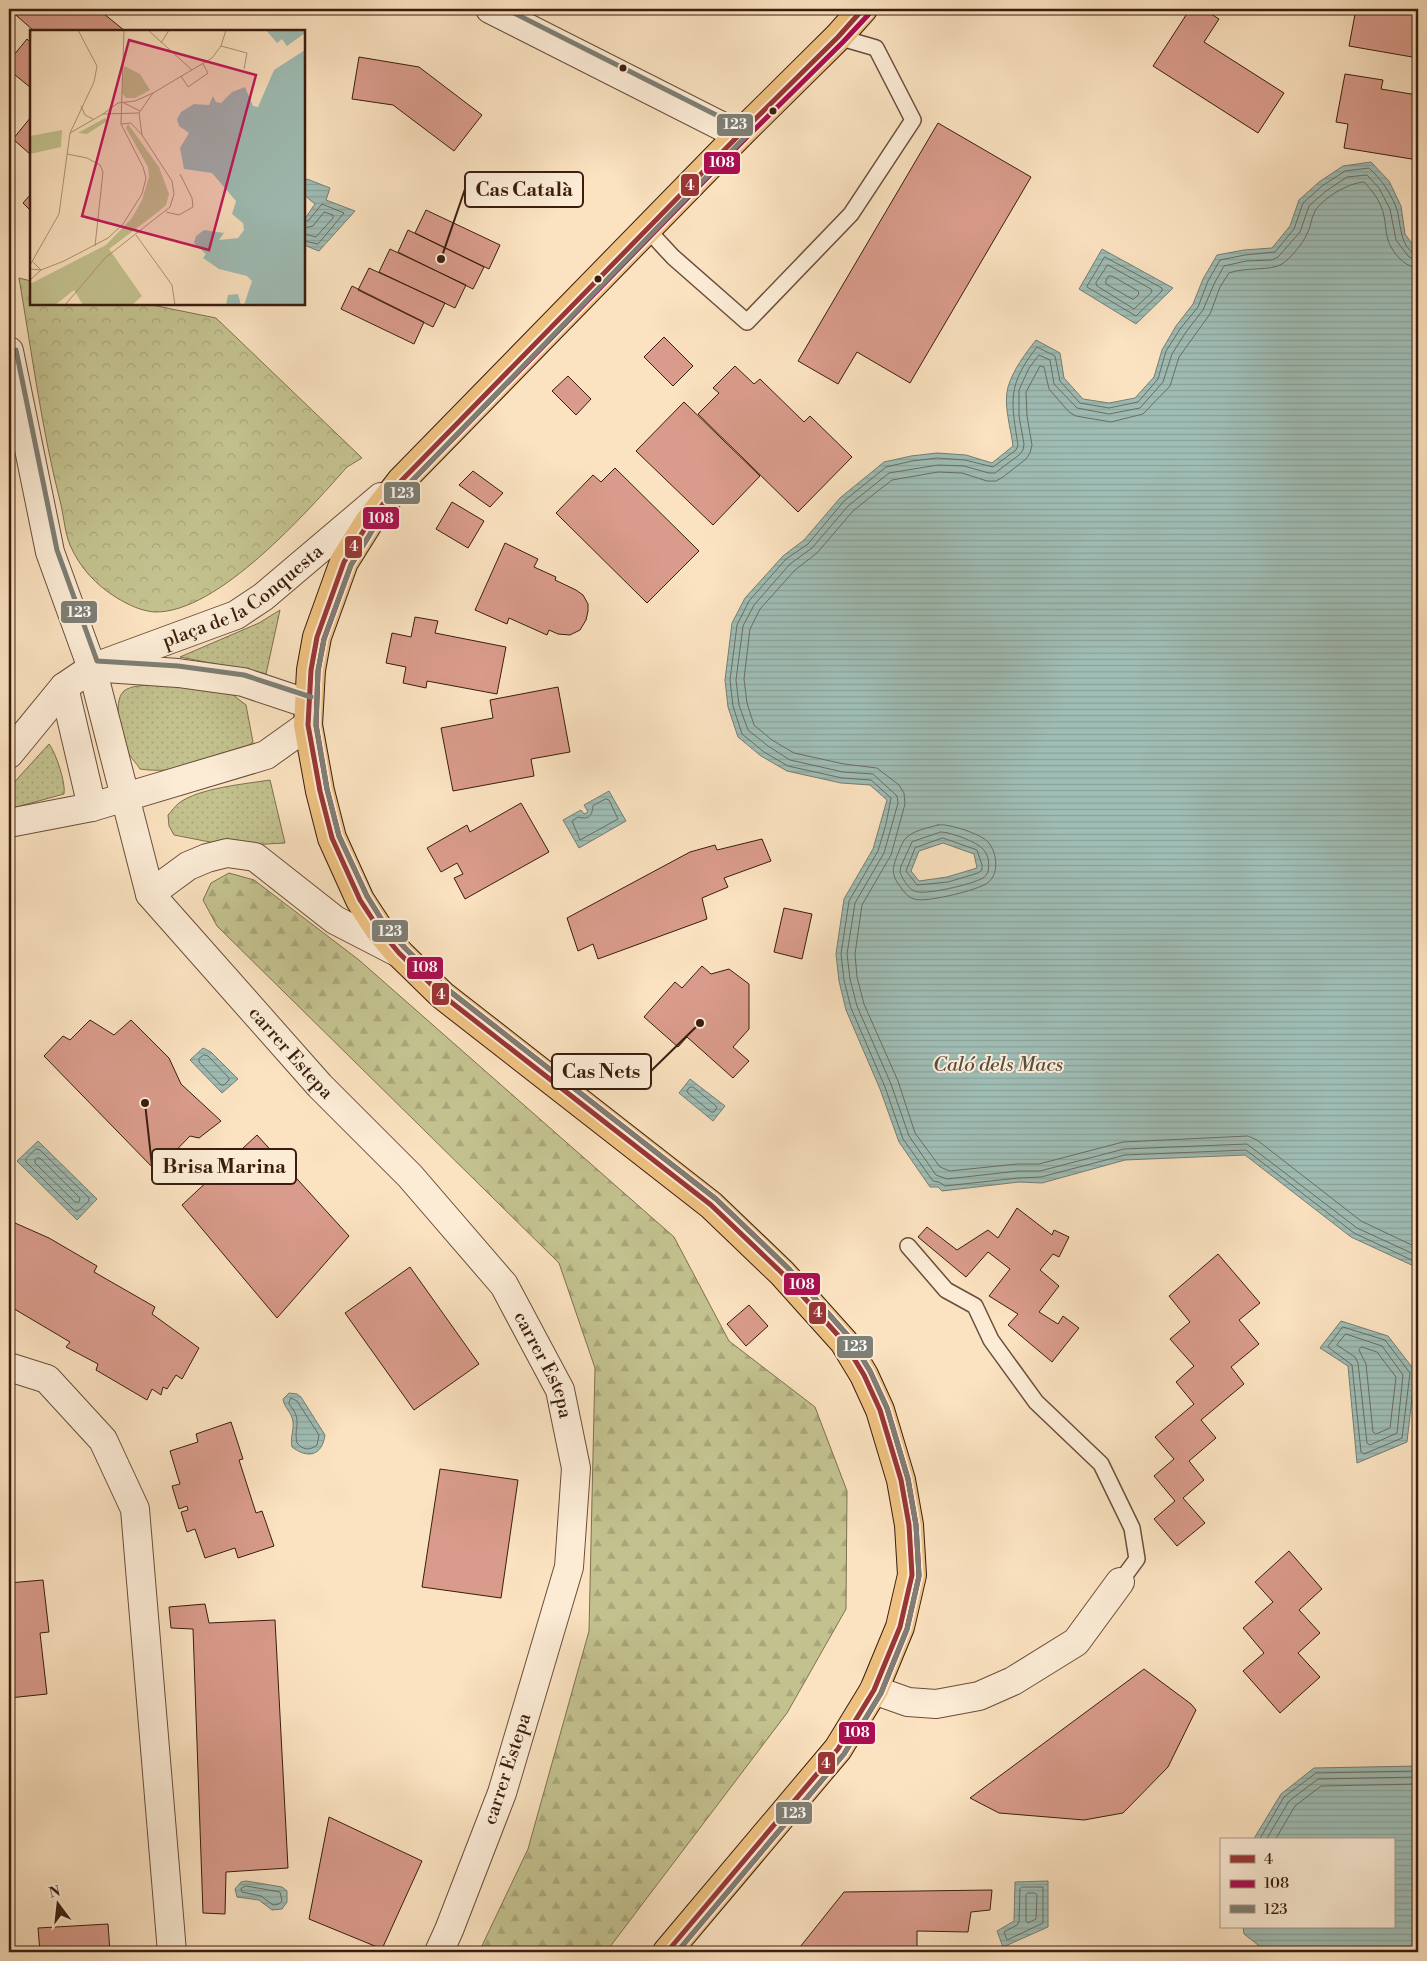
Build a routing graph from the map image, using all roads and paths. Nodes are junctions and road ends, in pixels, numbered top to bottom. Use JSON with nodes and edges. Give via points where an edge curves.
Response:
{"nodes":[{"id":1,"x":490,"y":9,"type":"edge"},
{"id":2,"x":863,"y":9,"type":"edge"},
{"id":3,"x":838,"y":37,"type":"junction"},
{"id":4,"x":739,"y":135,"type":"junction"},
{"id":5,"x":647,"y":229,"type":"junction"},
{"id":6,"x":9,"y":351,"type":"edge"},
{"id":7,"x":401,"y":481,"type":"junction"},
{"id":8,"x":92,"y":668,"type":"junction"},
{"id":9,"x":64,"y":687,"type":"junction"},
{"id":10,"x":308,"y":714,"type":"junction"},
{"id":11,"x":9,"y":754,"type":"edge"},
{"id":12,"x":126,"y":798,"type":"junction"},
{"id":13,"x":92,"y":807,"type":"junction"},
{"id":14,"x":9,"y":823,"type":"edge"},
{"id":15,"x":150,"y":894,"type":"junction"},
{"id":16,"x":399,"y":953,"type":"junction"},
{"id":17,"x":908,"y":1246,"type":"dead end"},
{"id":18,"x":9,"y":1367,"type":"edge"},
{"id":19,"x":1120,"y":1582,"type":"joint"},
{"id":20,"x":874,"y":1690,"type":"junction"},
{"id":21,"x":172,"y":1952,"type":"edge"},
{"id":22,"x":439,"y":1952,"type":"edge"},
{"id":23,"x":667,"y":1952,"type":"edge"}],
"edges":[{"from":1,"to":4,"type":"street"},
{"from":2,"to":3,"type":"main road"},
{"from":3,"to":4,"type":"main road"},
{"from":3,"to":5,"type":"lane","via":[[876,48],[913,120],[852,214],[747,322],[673,257]]},
{"from":4,"to":5,"type":"main road"},
{"from":5,"to":7,"type":"main road"},
{"from":6,"to":8,"type":"street","via":[[50,552]]},
{"from":7,"to":8,"type":"street","name":"plaça de la Conquesta","via":[[263,597],[236,615]]},
{"from":7,"to":10,"type":"main road","via":[[369,522],[344,562],[317,637]]},
{"from":8,"to":9,"type":"street","name":"plaça de la Conquesta"},
{"from":8,"to":10,"type":"street","name":"plaça de la Conquesta","via":[[178,672],[243,682]]},
{"from":8,"to":12,"type":"street"},
{"from":9,"to":11,"type":"street","name":"plaça de la Conquesta"},
{"from":9,"to":13,"type":"street"},
{"from":10,"to":12,"type":"street","via":[[266,755]]},
{"from":10,"to":16,"type":"main road","via":[[320,791],[332,838],[360,900]]},
{"from":12,"to":13,"type":"street"},
{"from":12,"to":15,"type":"street"},
{"from":13,"to":14,"type":"street"},
{"from":15,"to":16,"type":"street","via":[[188,866],[208,858],[227,853],[255,857],[335,920]]},
{"from":15,"to":22,"type":"street","name":"carrer Estepa","via":[[320,1086],[410,1176],[504,1285],[560,1390],[576,1468],[569,1567],[502,1793]]},
{"from":16,"to":20,"type":"main road","via":[[442,995],[710,1205],[782,1273],[844,1342],[880,1410],[901,1480],[912,1550],[912,1575],[900,1627]]},
{"from":17,"to":19,"type":"lane","via":[[946,1290],[975,1306],[991,1340],[1036,1402],[1101,1464],[1132,1528],[1137,1559]]},
{"from":18,"to":21,"type":"street","via":[[47,1380],[103,1440],[135,1509]]},
{"from":19,"to":20,"type":"street","via":[[1076,1642],[1012,1681],[979,1696],[936,1704],[908,1702]]},
{"from":20,"to":23,"type":"main road","via":[[838,1749]]}]}
